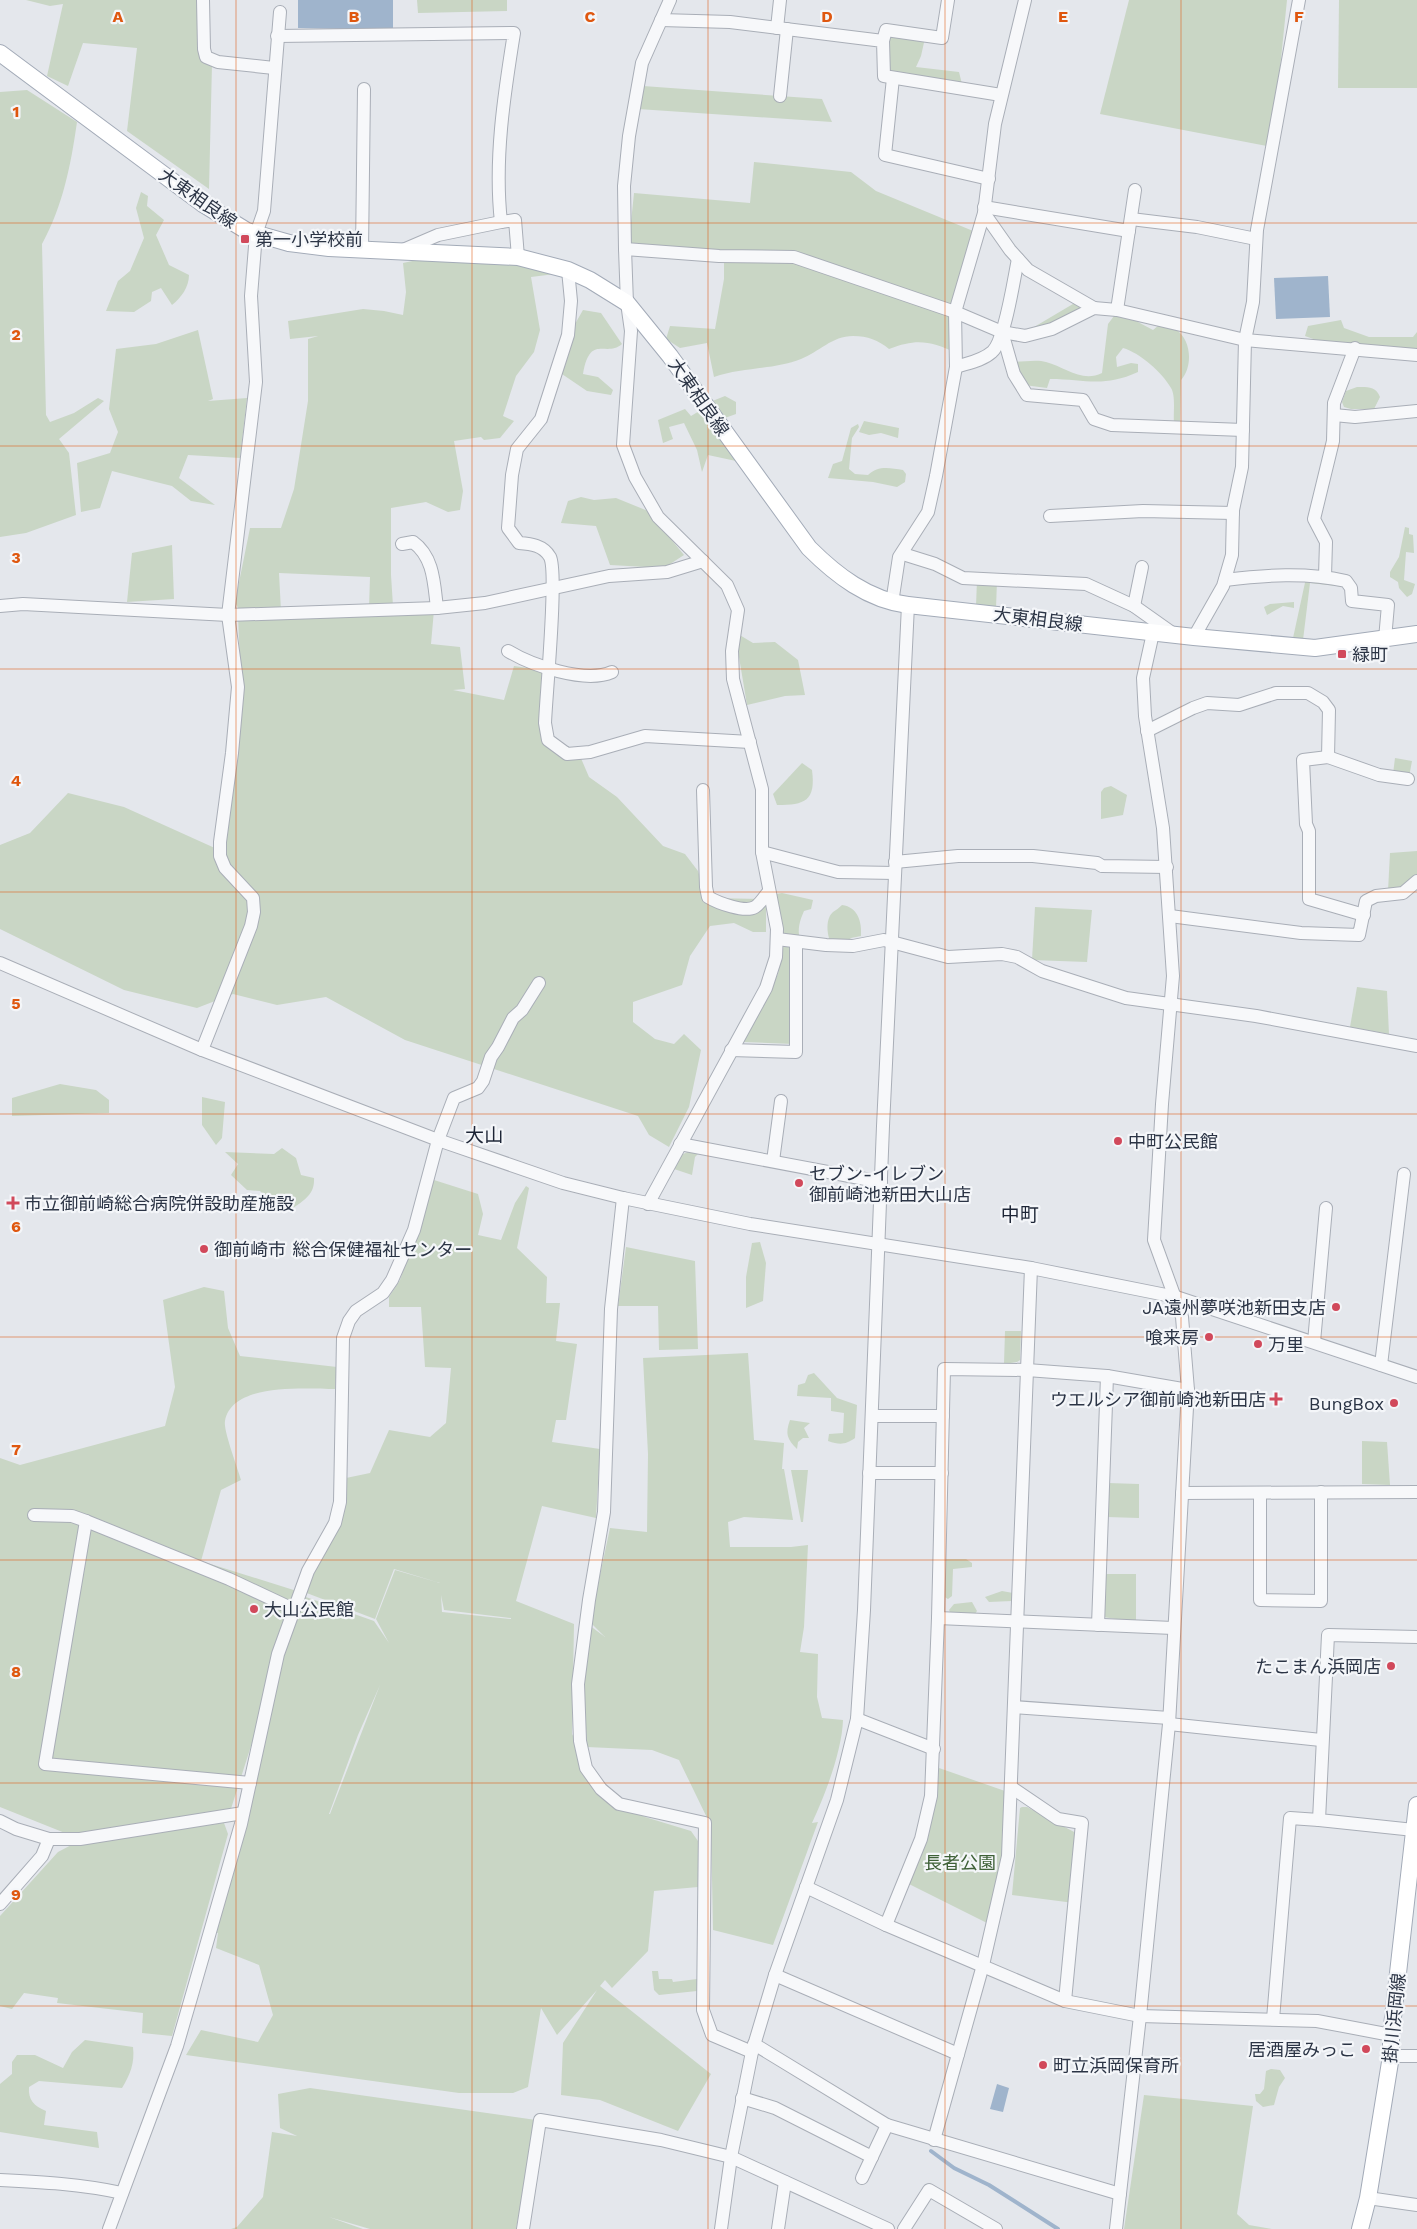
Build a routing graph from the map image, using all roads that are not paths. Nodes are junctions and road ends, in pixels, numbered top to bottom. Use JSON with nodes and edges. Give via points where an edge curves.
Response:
{"nodes":[{"id":1,"x":203,"y":0,"type":"edge"},
{"id":2,"x":670,"y":0,"type":"edge"},
{"id":3,"x":780,"y":0,"type":"edge"},
{"id":4,"x":948,"y":0,"type":"edge"},
{"id":5,"x":1025,"y":0,"type":"edge"},
{"id":6,"x":1299,"y":0,"type":"edge"},
{"id":7,"x":280,"y":12,"type":"dead end"},
{"id":8,"x":661,"y":20,"type":"junction"},
{"id":9,"x":782,"y":29,"type":"junction"},
{"id":10,"x":277,"y":36,"type":"junction"},
{"id":11,"x":883,"y":41,"type":"junction"},
{"id":12,"x":0,"y":53,"type":"edge"},
{"id":13,"x":274,"y":68,"type":"junction"},
{"id":14,"x":893,"y":78,"type":"junction"},
{"id":15,"x":364,"y":89,"type":"dead end"},
{"id":16,"x":1001,"y":95,"type":"junction"},
{"id":17,"x":780,"y":96,"type":"dead end"},
{"id":18,"x":988,"y":179,"type":"junction"},
{"id":19,"x":1135,"y":190,"type":"dead end"},
{"id":20,"x":984,"y":210,"type":"junction"},
{"id":21,"x":501,"y":222,"type":"junction"},
{"id":22,"x":1130,"y":225,"type":"junction"},
{"id":23,"x":256,"y":234,"type":"junction"},
{"id":24,"x":1256,"y":239,"type":"junction"},
{"id":25,"x":625,"y":248,"type":"junction"},
{"id":26,"x":362,"y":251,"type":"junction"},
{"id":27,"x":399,"y":253,"type":"junction"},
{"id":28,"x":518,"y":257,"type":"junction"},
{"id":29,"x":1018,"y":259,"type":"junction"},
{"id":30,"x":568,"y":270,"type":"junction"},
{"id":31,"x":627,"y":302,"type":"junction"},
{"id":32,"x":1094,"y":308,"type":"junction"},
{"id":33,"x":1117,"y":310,"type":"junction"},
{"id":34,"x":955,"y":312,"type":"junction"},
{"id":35,"x":1002,"y":332,"type":"junction"},
{"id":36,"x":1245,"y":340,"type":"junction"},
{"id":37,"x":1355,"y":348,"type":"junction"},
{"id":38,"x":1417,"y":355,"type":"edge"},
{"id":39,"x":956,"y":367,"type":"junction"},
{"id":40,"x":1417,"y":411,"type":"edge"},
{"id":41,"x":1334,"y":415,"type":"junction"},
{"id":42,"x":1243,"y":430,"type":"junction"},
{"id":43,"x":1233,"y":513,"type":"junction"},
{"id":44,"x":1050,"y":516,"type":"dead end"},
{"id":45,"x":402,"y":544,"type":"dead end"},
{"id":46,"x":903,"y":554,"type":"junction"},
{"id":47,"x":703,"y":561,"type":"junction"},
{"id":48,"x":1142,"y":566,"type":"dead end"},
{"id":49,"x":1325,"y":576,"type":"junction"},
{"id":50,"x":1225,"y":580,"type":"junction"},
{"id":51,"x":553,"y":589,"type":"junction"},
{"id":52,"x":900,"y":604,"type":"junction"},
{"id":53,"x":0,"y":606,"type":"edge"},
{"id":54,"x":1134,"y":606,"type":"junction"},
{"id":55,"x":437,"y":608,"type":"junction"},
{"id":56,"x":228,"y":615,"type":"junction"},
{"id":57,"x":1153,"y":633,"type":"junction"},
{"id":58,"x":1417,"y":634,"type":"edge"},
{"id":59,"x":1176,"y":635,"type":"junction"},
{"id":60,"x":1194,"y":637,"type":"junction"},
{"id":61,"x":1385,"y":639,"type":"junction"},
{"id":62,"x":508,"y":651,"type":"dead end"},
{"id":63,"x":548,"y":667,"type":"junction"},
{"id":64,"x":612,"y":672,"type":"dead end"},
{"id":65,"x":1148,"y":731,"type":"junction"},
{"id":66,"x":750,"y":742,"type":"junction"},
{"id":67,"x":1328,"y":757,"type":"junction"},
{"id":68,"x":1408,"y":779,"type":"dead end"},
{"id":69,"x":703,"y":790,"type":"dead end"},
{"id":70,"x":762,"y":852,"type":"junction"},
{"id":71,"x":895,"y":867,"type":"junction"},
{"id":72,"x":1167,"y":867,"type":"junction"},
{"id":73,"x":1417,"y":881,"type":"edge"},
{"id":74,"x":769,"y":892,"type":"junction"},
{"id":75,"x":1364,"y":915,"type":"junction"},
{"id":76,"x":1170,"y":916,"type":"junction"},
{"id":77,"x":778,"y":939,"type":"junction"},
{"id":78,"x":796,"y":942,"type":"junction"},
{"id":79,"x":892,"y":943,"type":"junction"},
{"id":80,"x":0,"y":963,"type":"edge"},
{"id":81,"x":539,"y":983,"type":"dead end"},
{"id":82,"x":1173,"y":1003,"type":"junction"},
{"id":83,"x":1417,"y":1046,"type":"edge"},
{"id":84,"x":202,"y":1050,"type":"junction"},
{"id":85,"x":731,"y":1050,"type":"junction"},
{"id":86,"x":781,"y":1101,"type":"dead end"},
{"id":87,"x":438,"y":1140,"type":"junction"},
{"id":88,"x":680,"y":1144,"type":"junction"},
{"id":89,"x":773,"y":1162,"type":"junction"},
{"id":90,"x":1404,"y":1174,"type":"dead end"},
{"id":91,"x":882,"y":1182,"type":"junction"},
{"id":92,"x":623,"y":1198,"type":"junction"},
{"id":93,"x":648,"y":1204,"type":"junction"},
{"id":94,"x":1326,"y":1208,"type":"dead end"},
{"id":95,"x":879,"y":1244,"type":"junction"},
{"id":96,"x":1031,"y":1268,"type":"junction"},
{"id":97,"x":1176,"y":1297,"type":"junction"},
{"id":98,"x":1314,"y":1342,"type":"junction"},
{"id":99,"x":1381,"y":1365,"type":"junction"},
{"id":100,"x":1027,"y":1370,"type":"junction"},
{"id":101,"x":1107,"y":1376,"type":"junction"},
{"id":102,"x":1417,"y":1377,"type":"edge"},
{"id":103,"x":1188,"y":1390,"type":"junction"},
{"id":104,"x":872,"y":1416,"type":"junction"},
{"id":105,"x":943,"y":1416,"type":"junction"},
{"id":106,"x":869,"y":1473,"type":"junction"},
{"id":107,"x":942,"y":1473,"type":"junction"},
{"id":108,"x":1321,"y":1492,"type":"junction"},
{"id":109,"x":1417,"y":1492,"type":"edge"},
{"id":110,"x":1182,"y":1493,"type":"junction"},
{"id":111,"x":1260,"y":1493,"type":"junction"},
{"id":112,"x":34,"y":1515,"type":"dead end"},
{"id":113,"x":86,"y":1522,"type":"junction"},
{"id":114,"x":294,"y":1609,"type":"junction"},
{"id":115,"x":938,"y":1618,"type":"junction"},
{"id":116,"x":1018,"y":1621,"type":"junction"},
{"id":117,"x":1098,"y":1625,"type":"junction"},
{"id":118,"x":1173,"y":1628,"type":"junction"},
{"id":119,"x":1417,"y":1637,"type":"edge"},
{"id":120,"x":1014,"y":1707,"type":"junction"},
{"id":121,"x":857,"y":1719,"type":"junction"},
{"id":122,"x":1169,"y":1721,"type":"junction"},
{"id":123,"x":1321,"y":1740,"type":"junction"},
{"id":124,"x":934,"y":1748,"type":"junction"},
{"id":125,"x":250,"y":1783,"type":"junction"},
{"id":126,"x":1011,"y":1787,"type":"junction"},
{"id":127,"x":1417,"y":1805,"type":"edge"},
{"id":128,"x":243,"y":1813,"type":"junction"},
{"id":129,"x":1319,"y":1820,"type":"junction"},
{"id":130,"x":0,"y":1821,"type":"edge"},
{"id":131,"x":1414,"y":1830,"type":"junction"},
{"id":132,"x":49,"y":1839,"type":"junction"},
{"id":133,"x":806,"y":1887,"type":"junction"},
{"id":134,"x":0,"y":1904,"type":"edge"},
{"id":135,"x":886,"y":1925,"type":"junction"},
{"id":136,"x":983,"y":1965,"type":"junction"},
{"id":137,"x":775,"y":1975,"type":"junction"},
{"id":138,"x":1065,"y":2001,"type":"junction"},
{"id":139,"x":1140,"y":2016,"type":"junction"},
{"id":140,"x":1273,"y":2020,"type":"junction"},
{"id":141,"x":1391,"y":2036,"type":"junction"},
{"id":142,"x":753,"y":2048,"type":"junction"},
{"id":143,"x":958,"y":2054,"type":"junction"},
{"id":144,"x":1391,"y":2056,"type":"junction"},
{"id":145,"x":1417,"y":2056,"type":"edge"},
{"id":146,"x":742,"y":2098,"type":"junction"},
{"id":147,"x":887,"y":2124,"type":"junction"},
{"id":148,"x":934,"y":2140,"type":"junction"},
{"id":149,"x":872,"y":2156,"type":"junction"},
{"id":150,"x":731,"y":2157,"type":"junction"},
{"id":151,"x":862,"y":2178,"type":"dead end"},
{"id":152,"x":0,"y":2180,"type":"edge"},
{"id":153,"x":785,"y":2182,"type":"junction"},
{"id":154,"x":122,"y":2193,"type":"junction"},
{"id":155,"x":1120,"y":2194,"type":"junction"},
{"id":156,"x":1368,"y":2198,"type":"junction"},
{"id":157,"x":1417,"y":2206,"type":"edge"},
{"id":158,"x":109,"y":2229,"type":"edge"},
{"id":159,"x":523,"y":2229,"type":"edge"},
{"id":160,"x":720,"y":2229,"type":"edge"},
{"id":161,"x":778,"y":2229,"type":"edge"},
{"id":162,"x":888,"y":2229,"type":"edge"},
{"id":163,"x":904,"y":2229,"type":"edge"},
{"id":164,"x":996,"y":2229,"type":"edge"},
{"id":165,"x":1116,"y":2229,"type":"edge"},
{"id":166,"x":1360,"y":2229,"type":"edge"}],
"edges":[{"from":1,"to":13,"type":"street","via":[[206,57],[218,62]]},
{"from":2,"to":8,"type":"street"},
{"from":3,"to":9,"type":"street"},
{"from":4,"to":11,"type":"street","via":[[942,38],[886,30]]},
{"from":5,"to":16,"type":"street"},
{"from":6,"to":24,"type":"street"},
{"from":7,"to":10,"type":"street"},
{"from":8,"to":9,"type":"street","via":[[730,22]]},
{"from":8,"to":25,"type":"street","via":[[642,63],[632,109],[624,186]]},
{"from":9,"to":11,"type":"street"},
{"from":9,"to":17,"type":"street"},
{"from":10,"to":13,"type":"street"},
{"from":10,"to":21,"type":"street","via":[[514,33],[504,93],[499,196]]},
{"from":11,"to":14,"type":"street","via":[[884,76]]},
{"from":12,"to":23,"type":"main road","name":"大東相良線","via":[[203,204]]},
{"from":13,"to":23,"type":"street","via":[[264,211]]},
{"from":14,"to":16,"type":"street"},
{"from":14,"to":18,"type":"street","via":[[886,155]]},
{"from":15,"to":26,"type":"street"},
{"from":16,"to":18,"type":"street"},
{"from":18,"to":20,"type":"street"},
{"from":19,"to":22,"type":"street"},
{"from":20,"to":22,"type":"street"},
{"from":20,"to":29,"type":"street"},
{"from":20,"to":34,"type":"street"},
{"from":21,"to":27,"type":"street","via":[[438,235]]},
{"from":21,"to":28,"type":"street","via":[[515,220]]},
{"from":22,"to":24,"type":"street","via":[[1197,227]]},
{"from":22,"to":33,"type":"street"},
{"from":23,"to":26,"type":"main road","name":"大東相良線","via":[[289,243]]},
{"from":23,"to":56,"type":"street","via":[[251,296],[256,382]]},
{"from":24,"to":36,"type":"street","via":[[1253,302]]},
{"from":25,"to":31,"type":"street"},
{"from":25,"to":34,"type":"street","via":[[719,256],[794,257]]},
{"from":26,"to":27,"type":"main road","name":"大東相良線"},
{"from":27,"to":28,"type":"main road","name":"大東相良線"},
{"from":28,"to":30,"type":"main road","name":"大東相良線"},
{"from":29,"to":32,"type":"street","via":[[1028,270]]},
{"from":29,"to":35,"type":"street"},
{"from":30,"to":31,"type":"main road","name":"大東相良線"},
{"from":30,"to":51,"type":"street","via":[[571,301],[568,336],[541,419],[517,449],[508,528],[520,543],[541,548],[550,558]]},
{"from":31,"to":47,"type":"street","via":[[631,331],[622,445],[658,517]]},
{"from":31,"to":52,"type":"main road","name":"大東相良線","via":[[809,548],[850,583]]},
{"from":32,"to":33,"type":"street"},
{"from":32,"to":35,"type":"street","via":[[1052,329],[1027,336]]},
{"from":33,"to":36,"type":"street"},
{"from":34,"to":35,"type":"street"},
{"from":34,"to":39,"type":"street"},
{"from":35,"to":39,"type":"street","via":[[994,351],[981,360]]},
{"from":35,"to":42,"type":"street","via":[[1014,374],[1027,395],[1083,400],[1094,419],[1112,424]]},
{"from":36,"to":37,"type":"street"},
{"from":36,"to":42,"type":"street"},
{"from":37,"to":38,"type":"street"},
{"from":37,"to":41,"type":"street","via":[[1334,403]]},
{"from":39,"to":46,"type":"street","via":[[928,512]]},
{"from":40,"to":41,"type":"street","via":[[1355,417]]},
{"from":41,"to":49,"type":"street","via":[[1334,441],[1314,518],[1326,542]]},
{"from":42,"to":43,"type":"street","via":[[1242,467]]},
{"from":43,"to":44,"type":"street","via":[[1143,511]]},
{"from":43,"to":50,"type":"street","via":[[1232,555]]},
{"from":45,"to":55,"type":"street","via":[[413,542],[423,549],[429,560]]},
{"from":46,"to":52,"type":"street","via":[[898,557]]},
{"from":46,"to":54,"type":"street","via":[[935,564],[963,578],[1086,584]]},
{"from":47,"to":51,"type":"street","via":[[667,572],[609,576]]},
{"from":47,"to":66,"type":"street","via":[[727,585],[738,610],[732,651],[733,679]]},
{"from":48,"to":54,"type":"street"},
{"from":49,"to":50,"type":"street","via":[[1266,575]]},
{"from":49,"to":61,"type":"street","via":[[1346,581],[1351,588],[1352,601],[1388,605]]},
{"from":50,"to":60,"type":"street"},
{"from":51,"to":55,"type":"street","via":[[485,603]]},
{"from":51,"to":63,"type":"street"},
{"from":52,"to":57,"type":"main road","name":"大東相良線"},
{"from":52,"to":71,"type":"street"},
{"from":53,"to":56,"type":"street","via":[[23,604]]},
{"from":54,"to":59,"type":"street"},
{"from":55,"to":56,"type":"street"},
{"from":56,"to":84,"type":"street","via":[[238,687],[220,856],[225,868],[253,898],[254,912]]},
{"from":57,"to":59,"type":"main road","name":"大東相良線"},
{"from":57,"to":65,"type":"street","via":[[1143,678]]},
{"from":58,"to":61,"type":"main road","name":"大東相良線"},
{"from":59,"to":60,"type":"main road","name":"大東相良線"},
{"from":60,"to":61,"type":"main road","name":"大東相良線","via":[[1315,648]]},
{"from":62,"to":63,"type":"street","via":[[523,661]]},
{"from":63,"to":64,"type":"street","via":[[598,676]]},
{"from":63,"to":66,"type":"street","via":[[545,723],[548,740],[567,754],[590,752],[645,736]]},
{"from":65,"to":67,"type":"street","via":[[1207,703],[1239,705],[1276,693],[1308,693],[1329,710]]},
{"from":65,"to":72,"type":"street"},
{"from":66,"to":70,"type":"street","via":[[762,788]]},
{"from":67,"to":68,"type":"street","via":[[1379,775]]},
{"from":67,"to":75,"type":"street","via":[[1303,760],[1309,831],[1309,899]]},
{"from":69,"to":74,"type":"street","via":[[708,897],[721,905],[750,909],[756,907]]},
{"from":70,"to":71,"type":"street","via":[[838,872]]},
{"from":70,"to":74,"type":"street"},
{"from":71,"to":72,"type":"street","via":[[958,856],[1033,856],[1102,866]]},
{"from":71,"to":79,"type":"street"},
{"from":72,"to":76,"type":"street"},
{"from":73,"to":75,"type":"street","via":[[1403,893],[1376,896],[1366,901]]},
{"from":74,"to":77,"type":"street"},
{"from":75,"to":76,"type":"street","via":[[1360,935],[1301,933]]},
{"from":76,"to":82,"type":"street"},
{"from":77,"to":78,"type":"street"},
{"from":77,"to":85,"type":"street","via":[[773,970],[766,988]]},
{"from":78,"to":79,"type":"street","via":[[853,946],[875,940]]},
{"from":78,"to":85,"type":"street","via":[[796,1052]]},
{"from":79,"to":82,"type":"street","via":[[948,957],[1002,954],[1017,957],[1042,971],[1126,998]]},
{"from":79,"to":91,"type":"street"},
{"from":80,"to":84,"type":"street"},
{"from":81,"to":87,"type":"street","via":[[513,1018],[491,1057],[484,1081],[478,1088],[454,1098]]},
{"from":82,"to":83,"type":"street"},
{"from":82,"to":97,"type":"street","via":[[1162,1104],[1154,1240]]},
{"from":84,"to":87,"type":"street"},
{"from":85,"to":88,"type":"street"},
{"from":86,"to":89,"type":"street"},
{"from":87,"to":92,"type":"street","via":[[563,1183]]},
{"from":87,"to":114,"type":"street","via":[[414,1230],[392,1280],[383,1293],[356,1311],[343,1338],[340,1502],[335,1523],[308,1571]]},
{"from":88,"to":89,"type":"street"},
{"from":88,"to":93,"type":"street"},
{"from":89,"to":91,"type":"street"},
{"from":90,"to":99,"type":"street"},
{"from":91,"to":95,"type":"street"},
{"from":92,"to":93,"type":"street"},
{"from":92,"to":142,"type":"street","via":[[611,1309],[604,1512],[578,1684],[580,1741],[586,1768],[601,1789],[619,1804],[706,1823],[703,2010],[712,2035]]},
{"from":93,"to":95,"type":"street"},
{"from":94,"to":98,"type":"street"},
{"from":95,"to":96,"type":"street"},
{"from":95,"to":104,"type":"street"},
{"from":96,"to":97,"type":"street"},
{"from":96,"to":100,"type":"street"},
{"from":97,"to":98,"type":"street"},
{"from":97,"to":103,"type":"street","via":[[1182,1317]]},
{"from":98,"to":99,"type":"street"},
{"from":99,"to":102,"type":"street"},
{"from":100,"to":101,"type":"street"},
{"from":100,"to":105,"type":"street","via":[[944,1369]]},
{"from":100,"to":116,"type":"street"},
{"from":101,"to":103,"type":"street"},
{"from":101,"to":117,"type":"street"},
{"from":103,"to":110,"type":"street"},
{"from":104,"to":105,"type":"street"},
{"from":104,"to":106,"type":"street"},
{"from":105,"to":107,"type":"street"},
{"from":106,"to":107,"type":"street"},
{"from":106,"to":121,"type":"street"},
{"from":107,"to":115,"type":"street"},
{"from":108,"to":109,"type":"street"},
{"from":108,"to":111,"type":"street"},
{"from":108,"to":111,"type":"street","via":[[1321,1600],[1260,1600]]},
{"from":110,"to":111,"type":"street"},
{"from":110,"to":118,"type":"street"},
{"from":112,"to":113,"type":"street","via":[[72,1516]]},
{"from":113,"to":114,"type":"street","via":[[229,1579]]},
{"from":113,"to":125,"type":"street","via":[[45,1764]]},
{"from":114,"to":125,"type":"street","via":[[276,1659]]},
{"from":115,"to":116,"type":"street"},
{"from":115,"to":124,"type":"street"},
{"from":116,"to":117,"type":"street"},
{"from":116,"to":120,"type":"street"},
{"from":117,"to":118,"type":"street"},
{"from":118,"to":122,"type":"street"},
{"from":119,"to":123,"type":"street","via":[[1328,1635]]},
{"from":120,"to":122,"type":"street"},
{"from":120,"to":126,"type":"street"},
{"from":121,"to":124,"type":"street"},
{"from":121,"to":133,"type":"street","via":[[837,1800]]},
{"from":122,"to":123,"type":"street"},
{"from":122,"to":139,"type":"street"},
{"from":123,"to":129,"type":"street"},
{"from":124,"to":135,"type":"street","via":[[931,1796],[921,1839]]},
{"from":125,"to":128,"type":"street"},
{"from":126,"to":136,"type":"street","via":[[1008,1856]]},
{"from":126,"to":138,"type":"street","via":[[1058,1819],[1082,1822]]},
{"from":127,"to":131,"type":"main road","name":"掛川浜岡線"},
{"from":128,"to":132,"type":"street","via":[[80,1839]]},
{"from":128,"to":154,"type":"street","via":[[176,2046]]},
{"from":129,"to":131,"type":"street"},
{"from":129,"to":140,"type":"street","via":[[1290,1818]]},
{"from":130,"to":132,"type":"street","via":[[16,1830]]},
{"from":131,"to":141,"type":"main road","name":"掛川浜岡線"},
{"from":132,"to":134,"type":"street","via":[[42,1856]]},
{"from":133,"to":135,"type":"street"},
{"from":133,"to":137,"type":"street"},
{"from":135,"to":136,"type":"street"},
{"from":136,"to":138,"type":"street"},
{"from":136,"to":143,"type":"street"},
{"from":137,"to":142,"type":"street"},
{"from":137,"to":143,"type":"street"},
{"from":138,"to":139,"type":"street"},
{"from":139,"to":140,"type":"street"},
{"from":139,"to":155,"type":"street"},
{"from":140,"to":141,"type":"street","via":[[1317,2021]]},
{"from":141,"to":144,"type":"main road","name":"掛川浜岡線"},
{"from":142,"to":146,"type":"street"},
{"from":142,"to":147,"type":"street"},
{"from":143,"to":148,"type":"street"},
{"from":144,"to":145,"type":"street"},
{"from":144,"to":156,"type":"main road","name":"掛川浜岡線"},
{"from":146,"to":149,"type":"street","via":[[775,2108]]},
{"from":146,"to":150,"type":"street"},
{"from":147,"to":148,"type":"street"},
{"from":147,"to":149,"type":"street"},
{"from":148,"to":155,"type":"street"},
{"from":149,"to":151,"type":"street"},
{"from":150,"to":153,"type":"street"},
{"from":150,"to":159,"type":"street","via":[[661,2140],[540,2120]]},
{"from":150,"to":160,"type":"street"},
{"from":152,"to":154,"type":"street","via":[[90,2186]]},
{"from":153,"to":161,"type":"street"},
{"from":153,"to":162,"type":"street"},
{"from":154,"to":158,"type":"street"},
{"from":155,"to":165,"type":"street"},
{"from":156,"to":157,"type":"street"},
{"from":156,"to":166,"type":"main road","name":"掛川浜岡線"},
{"from":163,"to":164,"type":"street","via":[[929,2190]]}]}
